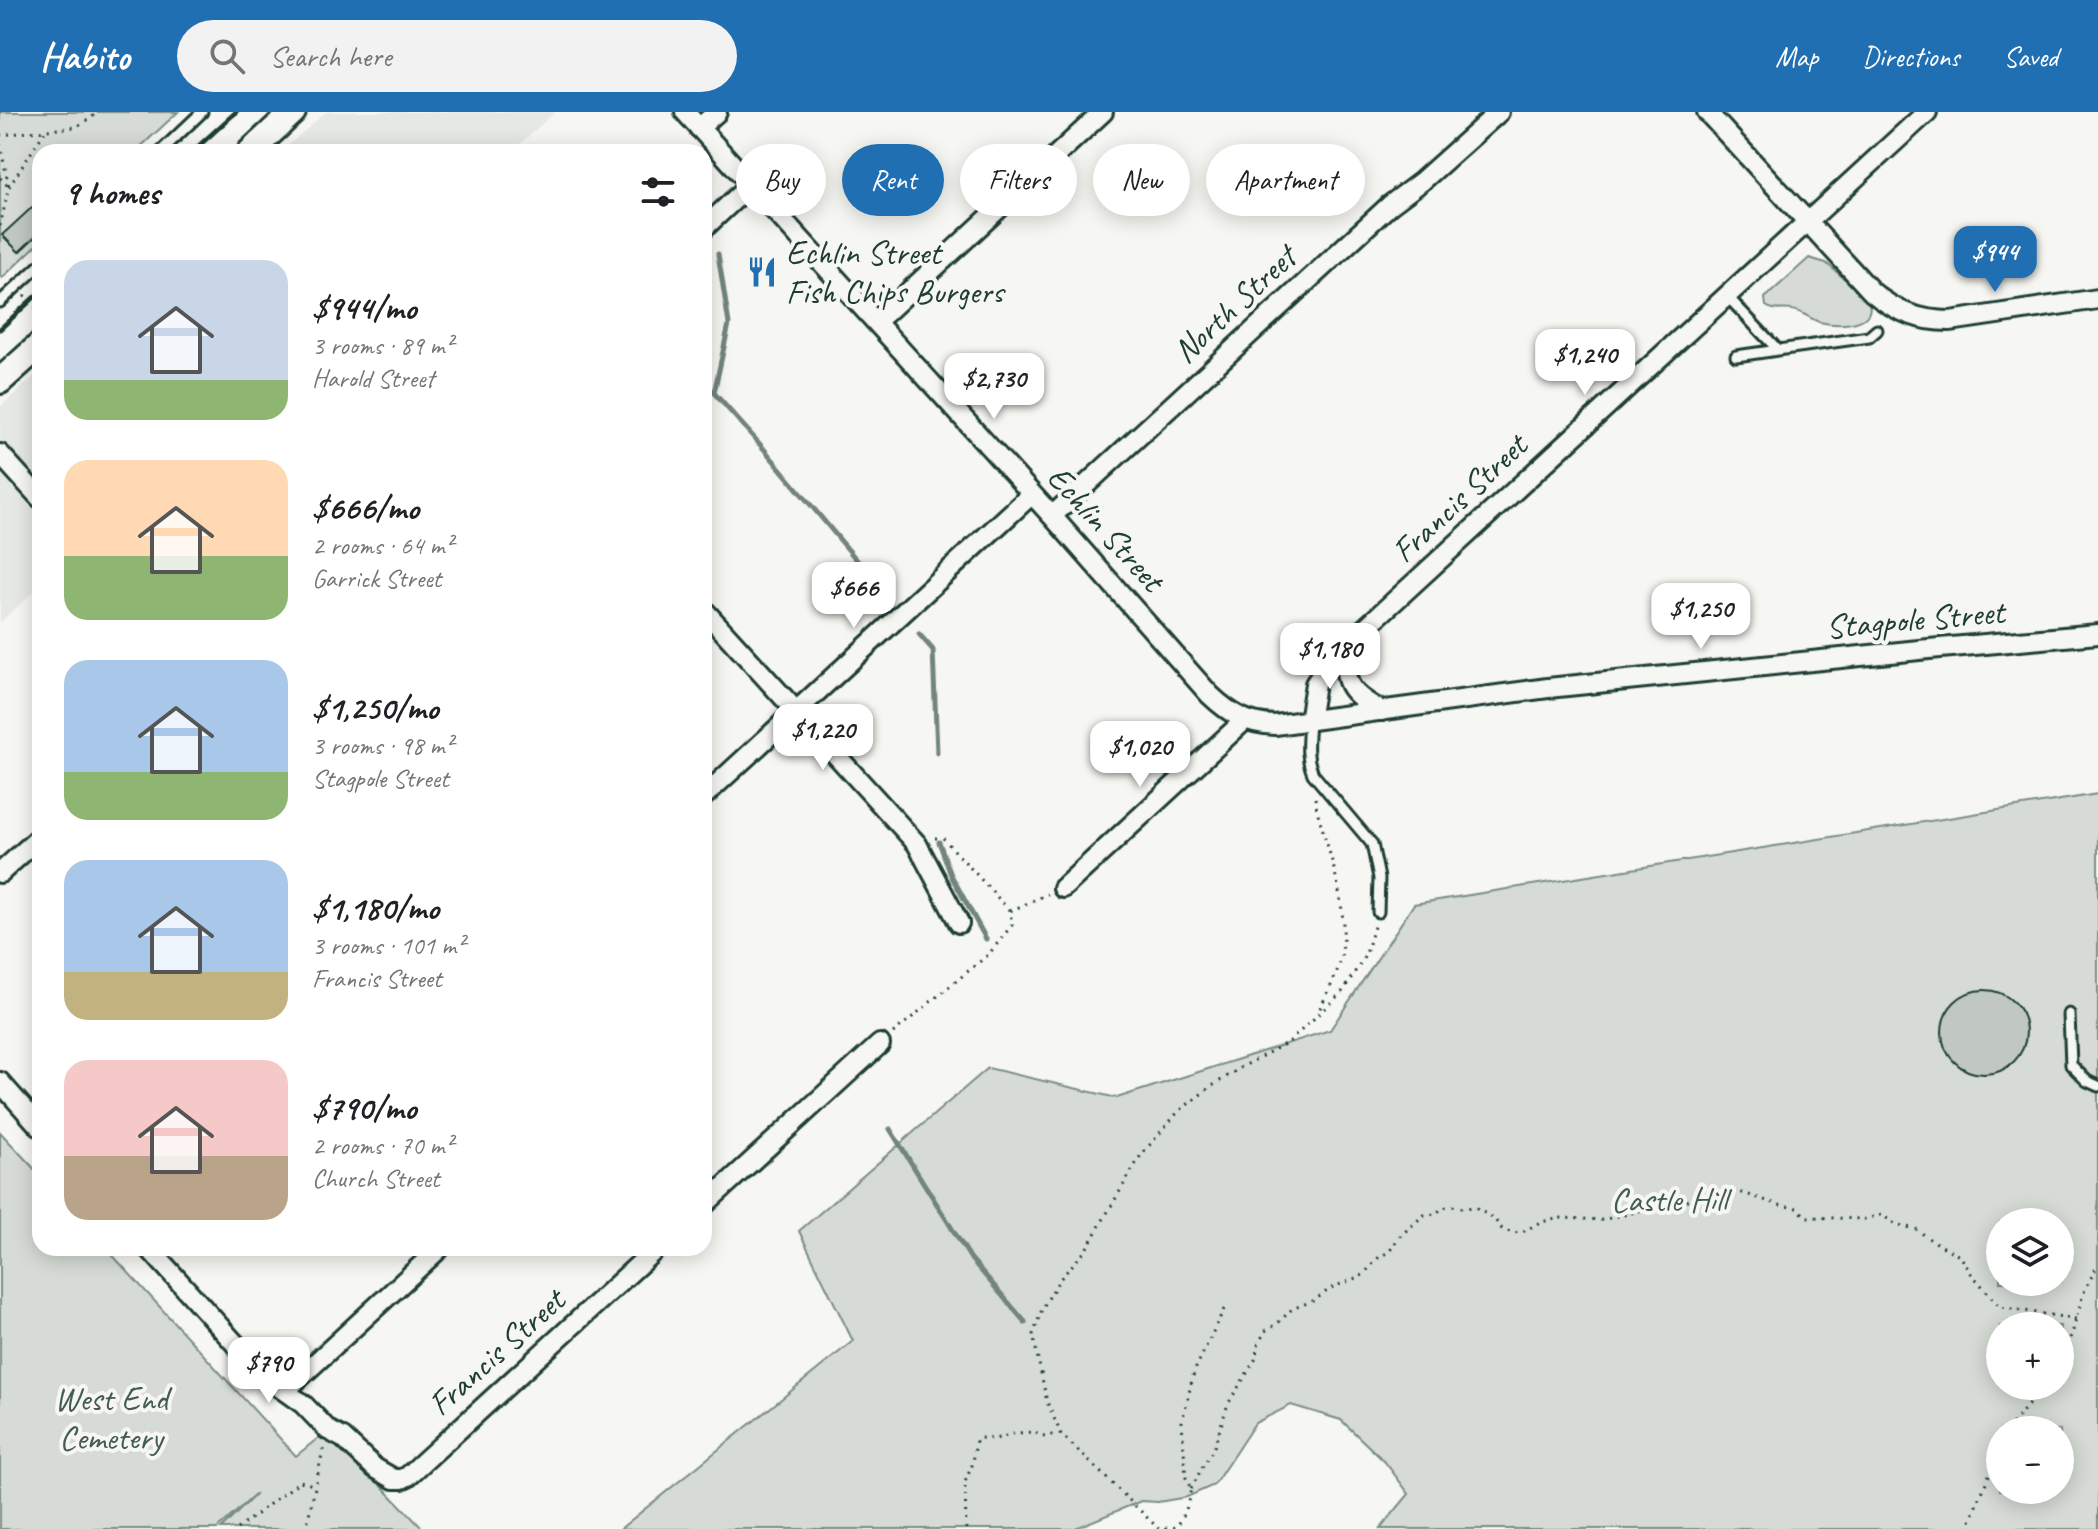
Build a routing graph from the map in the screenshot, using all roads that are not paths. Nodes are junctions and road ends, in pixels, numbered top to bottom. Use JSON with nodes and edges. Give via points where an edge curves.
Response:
{"nodes":[{"id":1,"x":202,"y":112,"type":"edge"},
{"id":2,"x":293,"y":112,"type":"edge"},
{"id":3,"x":685,"y":112,"type":"edge"},
{"id":4,"x":717,"y":112,"type":"edge"},
{"id":5,"x":1103,"y":112,"type":"edge"},
{"id":6,"x":1499,"y":112,"type":"edge"},
{"id":7,"x":1707,"y":112,"type":"edge"},
{"id":8,"x":1927,"y":112,"type":"edge"},
{"id":9,"x":699,"y":128,"type":"junction"},
{"id":10,"x":168,"y":144,"type":"edge"},
{"id":11,"x":259,"y":144,"type":"edge"},
{"id":12,"x":736,"y":168,"type":"edge"},
{"id":13,"x":736,"y":198,"type":"edge"},
{"id":14,"x":780,"y":216,"type":"edge"},
{"id":15,"x":712,"y":221,"type":"edge"},
{"id":16,"x":1807,"y":222,"type":"junction"},
{"id":17,"x":32,"y":272,"type":"edge"},
{"id":18,"x":1727,"y":296,"type":"junction"},
{"id":19,"x":2098,"y":299,"type":"edge"},
{"id":20,"x":0,"y":302,"type":"edge"},
{"id":21,"x":876,"y":322,"type":"junction"},
{"id":22,"x":1877,"y":330,"type":"dead end"},
{"id":23,"x":1778,"y":350,"type":"junction"},
{"id":24,"x":32,"y":352,"type":"edge"},
{"id":25,"x":1736,"y":356,"type":"dead end"},
{"id":26,"x":0,"y":381,"type":"edge"},
{"id":27,"x":0,"y":454,"type":"edge"},
{"id":28,"x":32,"y":489,"type":"edge"},
{"id":29,"x":1032,"y":494,"type":"junction"},
{"id":30,"x":1052,"y":516,"type":"junction"},
{"id":31,"x":712,"y":619,"type":"edge"},
{"id":32,"x":2098,"y":634,"type":"edge"},
{"id":33,"x":1351,"y":641,"type":"junction"},
{"id":34,"x":797,"y":711,"type":"junction"},
{"id":35,"x":1382,"y":711,"type":"junction"},
{"id":36,"x":1245,"y":720,"type":"junction"},
{"id":37,"x":1309,"y":721,"type":"junction"},
{"id":38,"x":712,"y":789,"type":"edge"},
{"id":39,"x":32,"y":844,"type":"edge"},
{"id":40,"x":0,"y":873,"type":"edge"},
{"id":41,"x":1063,"y":888,"type":"road end"},
{"id":42,"x":1378,"y":912,"type":"road end"},
{"id":43,"x":959,"y":923,"type":"dead end"},
{"id":44,"x":2069,"y":1014,"type":"dead end"},
{"id":45,"x":880,"y":1044,"type":"road end"},
{"id":46,"x":0,"y":1082,"type":"edge"},
{"id":47,"x":2098,"y":1086,"type":"edge"},
{"id":48,"x":32,"y":1118,"type":"edge"},
{"id":49,"x":712,"y":1198,"type":"edge"},
{"id":50,"x":156,"y":1256,"type":"edge"},
{"id":51,"x":431,"y":1256,"type":"edge"},
{"id":52,"x":648,"y":1256,"type":"edge"},
{"id":53,"x":285,"y":1391,"type":"junction"}],
"edges":[{"from":1,"to":10,"type":"lane"},
{"from":2,"to":11,"type":"main road"},
{"from":3,"to":9,"type":"street","name":"Echlin Street"},
{"from":4,"to":9,"type":"street"},
{"from":5,"to":21,"type":"street"},
{"from":6,"to":30,"type":"street","name":"North Street","via":[[1390,205]]},
{"from":7,"to":16,"type":"street"},
{"from":8,"to":16,"type":"street","name":"Francis Street"},
{"from":9,"to":12,"type":"street","name":"Echlin Street"},
{"from":13,"to":15,"type":"street"},
{"from":14,"to":21,"type":"street","name":"Echlin Street"},
{"from":16,"to":18,"type":"street","name":"Francis Street"},
{"from":16,"to":19,"type":"street","via":[[1887,305],[1925,319],[1950,321]]},
{"from":17,"to":20,"type":"lane"},
{"from":18,"to":23,"type":"lane"},
{"from":18,"to":33,"type":"street","name":"Francis Street"},
{"from":21,"to":29,"type":"street","name":"Echlin Street"},
{"from":22,"to":23,"type":"lane","via":[[1869,337]]},
{"from":23,"to":25,"type":"lane"},
{"from":24,"to":26,"type":"main road"},
{"from":27,"to":28,"type":"street"},
{"from":29,"to":30,"type":"street","name":"Echlin Street"},
{"from":29,"to":34,"type":"street"},
{"from":30,"to":36,"type":"street","name":"Echlin Street","via":[[1210,695]]},
{"from":31,"to":34,"type":"street"},
{"from":32,"to":35,"type":"street","name":"Stagpole Street","via":[[1548,688]]},
{"from":33,"to":35,"type":"street","via":[[1345,674],[1356,695]]},
{"from":33,"to":37,"type":"street","name":"Francis Street","via":[[1315,684]]},
{"from":34,"to":38,"type":"street"},
{"from":34,"to":43,"type":"street","via":[[917,844]]},
{"from":35,"to":37,"type":"street","name":"Stagpole Street"},
{"from":36,"to":37,"type":"street","name":"Echlin Street","via":[[1275,725]]},
{"from":36,"to":41,"type":"street"},
{"from":37,"to":42,"type":"lane","via":[[1308,763],[1313,774],[1372,844]]},
{"from":39,"to":40,"type":"street"},
{"from":44,"to":47,"type":"lane","via":[[2071,1065]]},
{"from":45,"to":49,"type":"street"},
{"from":46,"to":48,"type":"street"},
{"from":50,"to":53,"type":"street","via":[[266,1378]]},
{"from":51,"to":53,"type":"street"},
{"from":52,"to":53,"type":"street","name":"Francis Street","via":[[402,1479],[388,1477],[363,1459]]}]}
